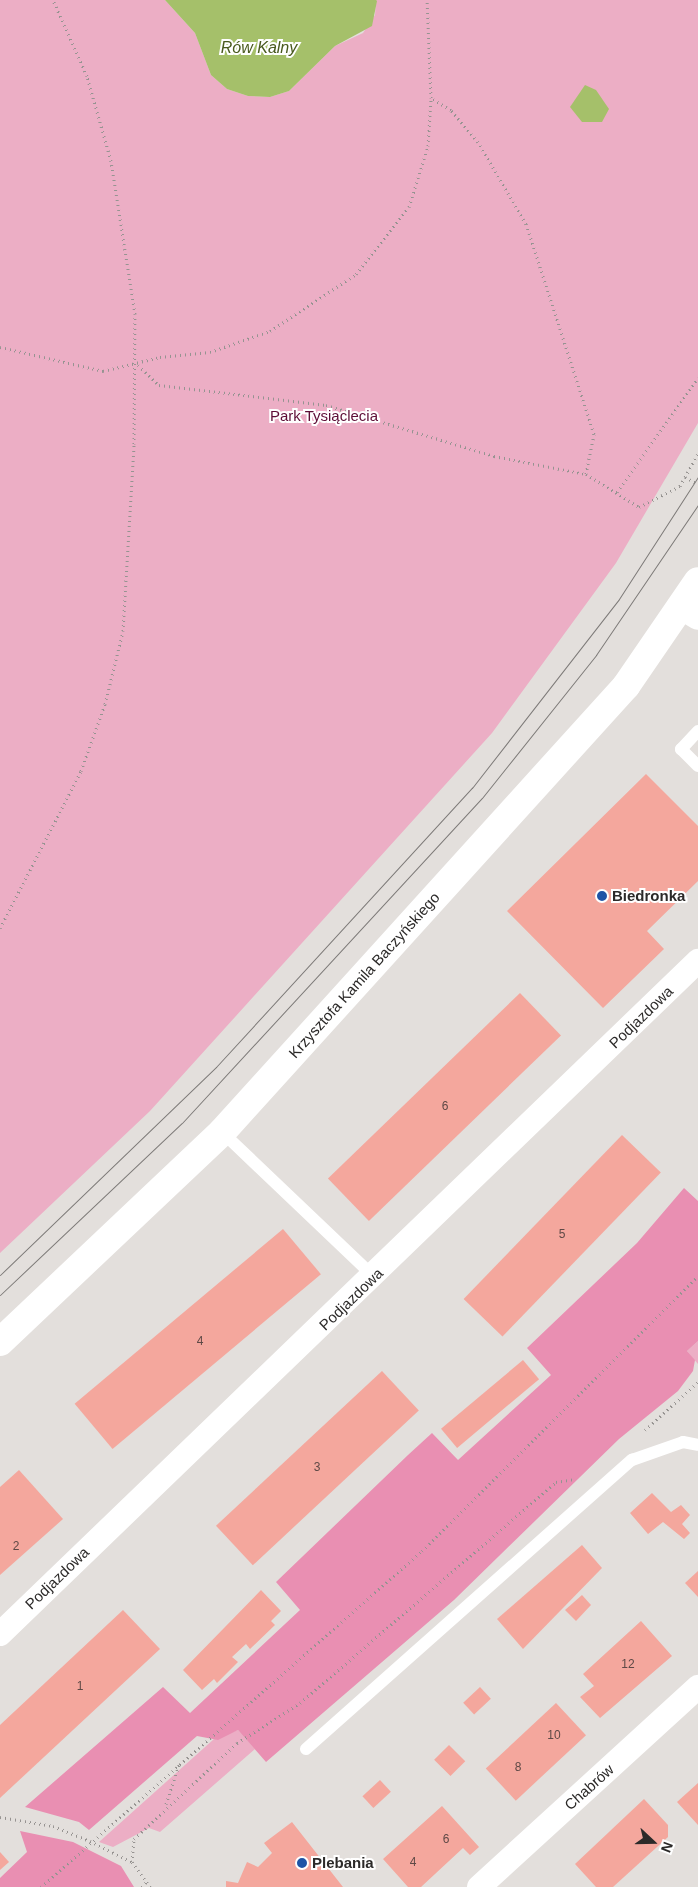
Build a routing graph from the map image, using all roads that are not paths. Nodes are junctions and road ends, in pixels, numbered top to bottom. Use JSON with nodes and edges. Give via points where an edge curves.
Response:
{"nodes":[{"id":1,"x":698,"y":581,"type":"edge"},
{"id":2,"x":690,"y":614,"type":"edge"},
{"id":3,"x":698,"y":731,"type":"edge"},
{"id":4,"x":698,"y":766,"type":"edge"},
{"id":5,"x":698,"y":961,"type":"edge"},
{"id":6,"x":222,"y":1132,"type":"junction"},
{"id":7,"x":374,"y":1277,"type":"junction"},
{"id":8,"x":0,"y":1342,"type":"edge"},
{"id":9,"x":698,"y":1445,"type":"edge"},
{"id":10,"x":0,"y":1634,"type":"edge"},
{"id":11,"x":698,"y":1686,"type":"edge"},
{"id":12,"x":306,"y":1749,"type":"dead end"},
{"id":13,"x":479,"y":1887,"type":"edge"}],
"edges":[{"from":1,"to":2,"type":"street","name":"Krzysztofa Kamila Baczyńskiego"},
{"from":2,"to":6,"type":"street","name":"Krzysztofa Kamila Baczyńskiego"},
{"from":3,"to":4,"type":"lane","via":[[681,749]]},
{"from":5,"to":7,"type":"street","name":"Podjazdowa"},
{"from":6,"to":7,"type":"lane"},
{"from":6,"to":8,"type":"street","name":"Krzysztofa Kamila Baczyńskiego"},
{"from":7,"to":10,"type":"street","name":"Podjazdowa"},
{"from":9,"to":12,"type":"lane","via":[[683,1442],[632,1460]]},
{"from":11,"to":13,"type":"street","name":"Chabrów"}]}
